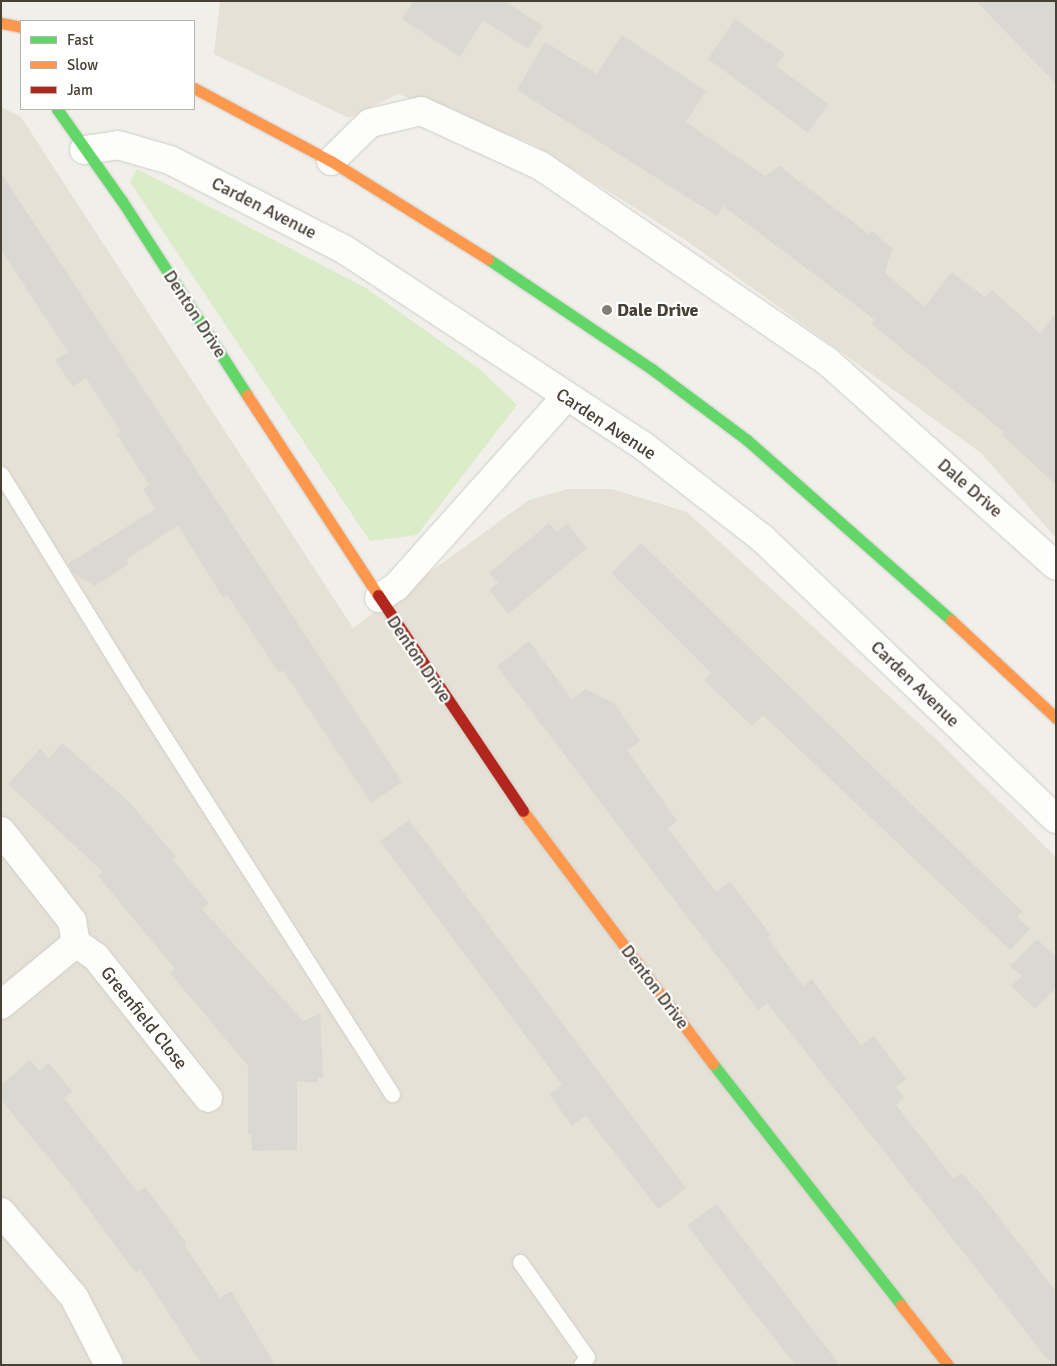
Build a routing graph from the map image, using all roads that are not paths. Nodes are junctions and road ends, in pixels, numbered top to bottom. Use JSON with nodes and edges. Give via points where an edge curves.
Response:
{"nodes":[{"id":1,"x":1,"y":23,"type":"edge"},
{"id":2,"x":20,"y":27,"type":"edge"},
{"id":3,"x":195,"y":89,"type":"edge"},
{"id":4,"x":57,"y":110,"type":"edge"},
{"id":5,"x":84,"y":150,"type":"junction"},
{"id":6,"x":331,"y":161,"type":"junction"},
{"id":7,"x":566,"y":397,"type":"junction"},
{"id":8,"x":1,"y":474,"type":"edge"},
{"id":9,"x":1056,"y":566,"type":"edge"},
{"id":10,"x":379,"y":598,"type":"junction"},
{"id":11,"x":1056,"y":718,"type":"edge"},
{"id":12,"x":1056,"y":819,"type":"edge"},
{"id":13,"x":1,"y":831,"type":"edge"},
{"id":14,"x":76,"y":943,"type":"junction"},
{"id":15,"x":1,"y":1004,"type":"edge"},
{"id":16,"x":392,"y":1094,"type":"dead end"},
{"id":17,"x":208,"y":1098,"type":"dead end"},
{"id":18,"x":1,"y":1212,"type":"edge"},
{"id":19,"x":520,"y":1262,"type":"dead end"},
{"id":20,"x":109,"y":1365,"type":"edge"},
{"id":21,"x":581,"y":1365,"type":"edge"},
{"id":22,"x":948,"y":1365,"type":"edge"}],
"edges":[{"from":1,"to":2,"type":"street"},
{"from":3,"to":6,"type":"street"},
{"from":4,"to":5,"type":"street","name":"Denton Drive"},
{"from":5,"to":7,"type":"street","name":"Carden Avenue","via":[[118,145],[170,160],[345,250]]},
{"from":5,"to":10,"type":"street","name":"Denton Drive","via":[[122,201]]},
{"from":6,"to":9,"type":"street","name":"Dale Drive","via":[[370,123],[421,111],[541,166],[827,362]]},
{"from":6,"to":11,"type":"street","via":[[445,230],[653,370],[747,440],[1005,668]]},
{"from":7,"to":10,"type":"street","name":"Denton Drive","via":[[396,587]]},
{"from":7,"to":12,"type":"street","name":"Carden Avenue","via":[[642,445],[762,538]]},
{"from":8,"to":16,"type":"lane"},
{"from":10,"to":22,"type":"street","name":"Denton Drive","via":[[533,825],[761,1128]]},
{"from":13,"to":14,"type":"street","via":[[72,920]]},
{"from":14,"to":15,"type":"street"},
{"from":14,"to":17,"type":"street","name":"Greenfield Close","via":[[96,957]]},
{"from":18,"to":20,"type":"street","via":[[74,1297]]},
{"from":19,"to":21,"type":"lane","via":[[587,1357]]}]}
